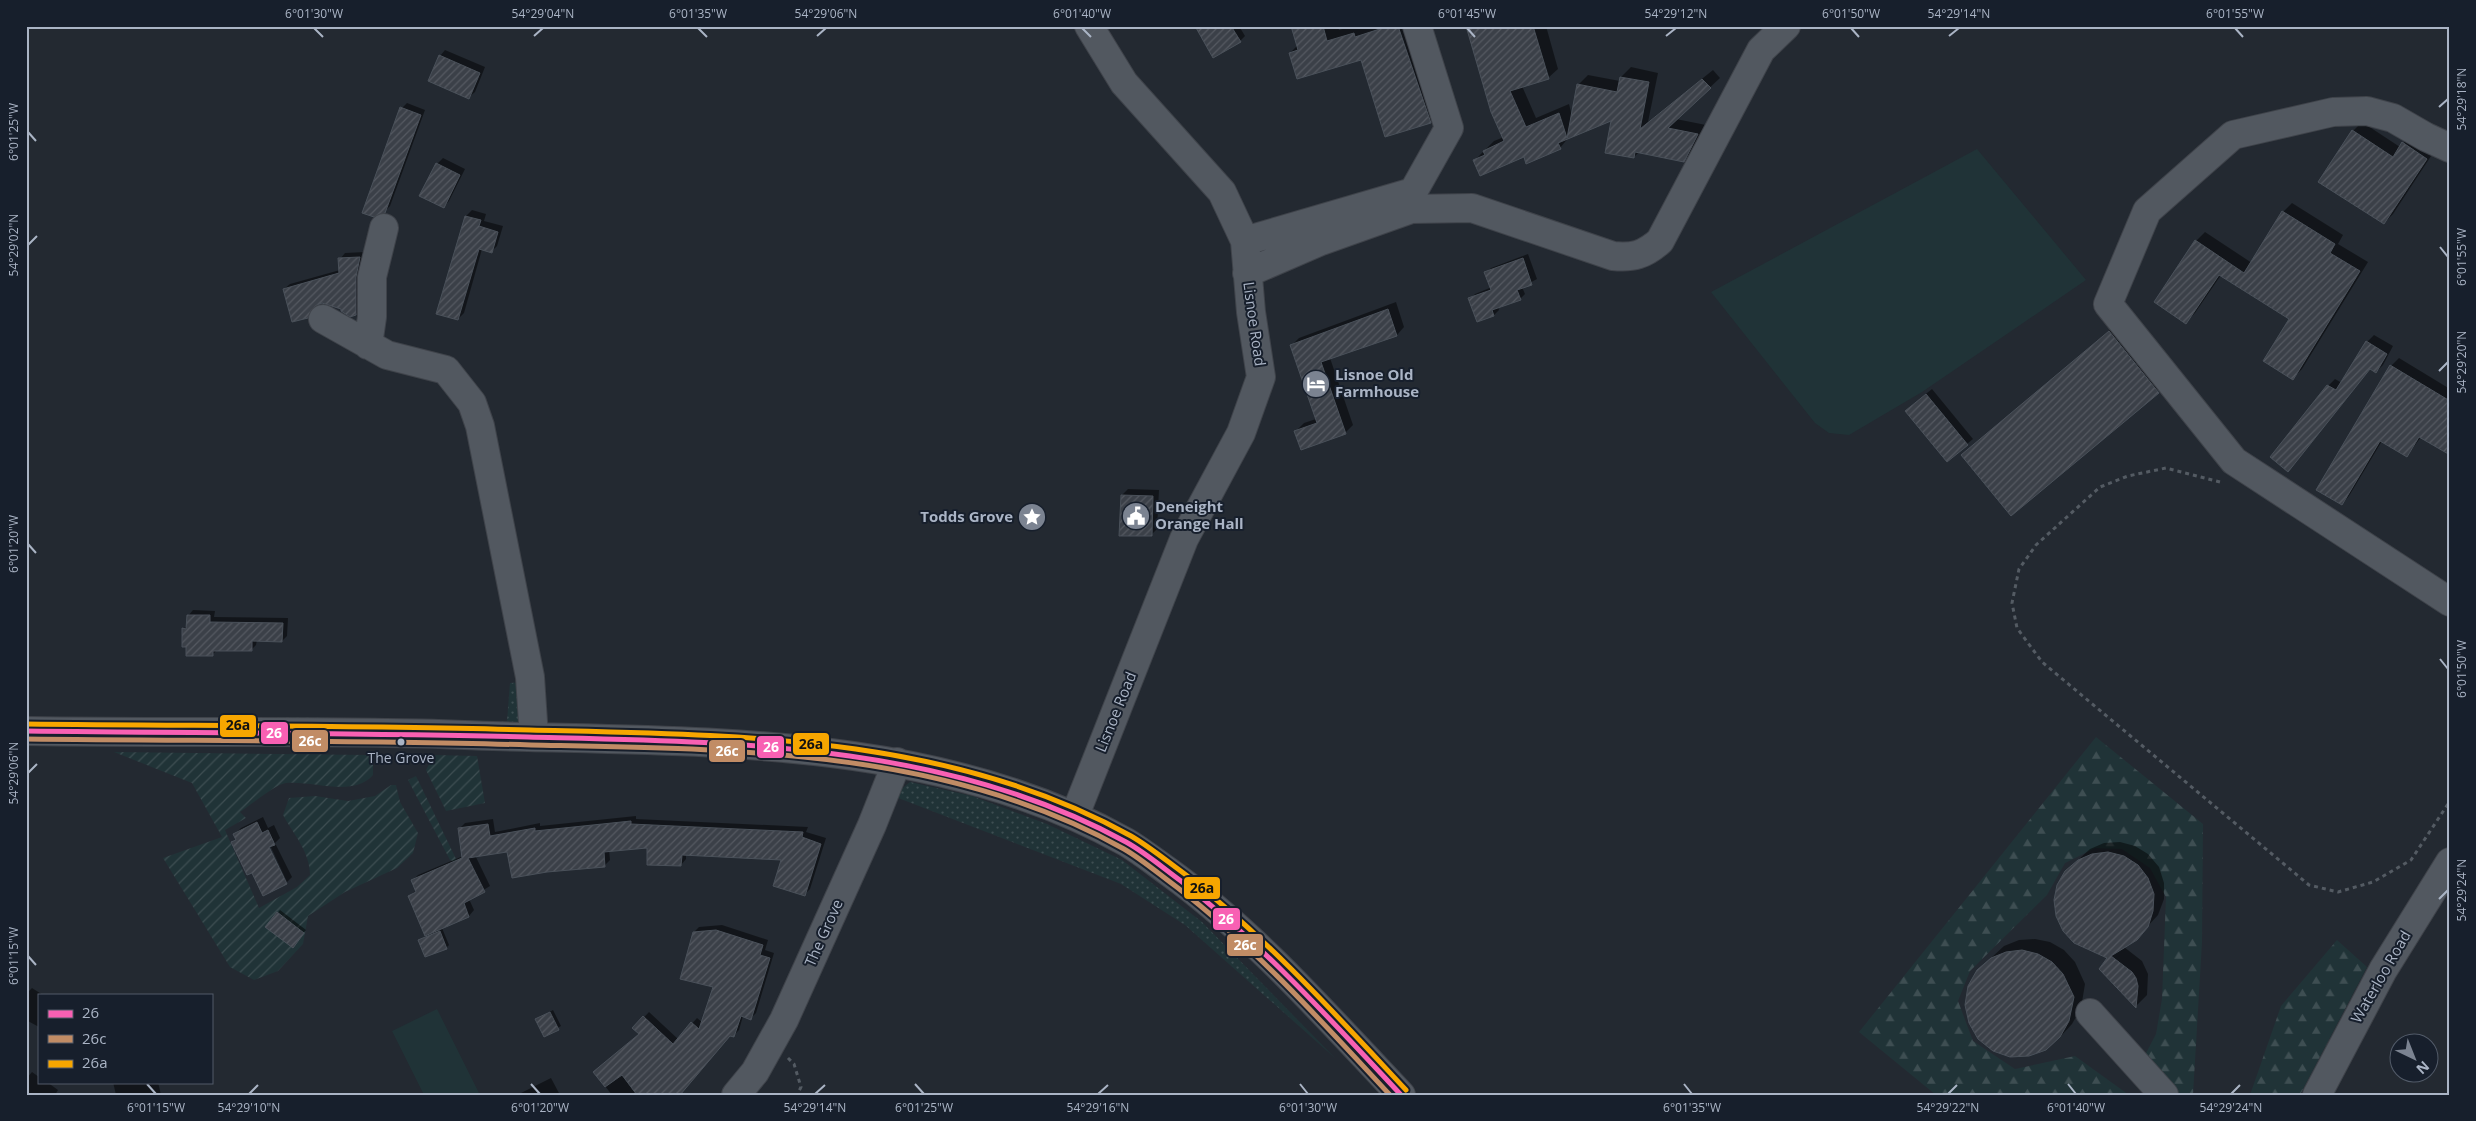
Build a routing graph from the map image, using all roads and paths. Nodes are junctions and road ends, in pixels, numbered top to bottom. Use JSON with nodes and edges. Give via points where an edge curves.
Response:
{"nodes":[{"id":1,"x":1089,"y":26,"type":"edge"},
{"id":2,"x":1417,"y":26,"type":"edge"},
{"id":3,"x":1786,"y":26,"type":"edge"},
{"id":4,"x":2450,"y":148,"type":"edge"},
{"id":5,"x":384,"y":228,"type":"dead end"},
{"id":6,"x":1245,"y":241,"type":"junction"},
{"id":7,"x":1247,"y":272,"type":"junction"},
{"id":8,"x":323,"y":318,"type":"dead end"},
{"id":9,"x":368,"y":345,"type":"junction"},
{"id":10,"x":2228,"y":484,"type":"dead end"},
{"id":11,"x":2450,"y":602,"type":"edge"},
{"id":12,"x":26,"y":731,"type":"edge"},
{"id":13,"x":534,"y":737,"type":"junction"},
{"id":14,"x":897,"y":762,"type":"junction"},
{"id":15,"x":2450,"y":801,"type":"edge"},
{"id":16,"x":1075,"y":815,"type":"junction"},
{"id":17,"x":2450,"y":862,"type":"edge"},
{"id":18,"x":2090,"y":1013,"type":"dead end"},
{"id":19,"x":772,"y":1041,"type":"junction"},
{"id":20,"x":736,"y":1095,"type":"edge"},
{"id":21,"x":797,"y":1095,"type":"edge"},
{"id":22,"x":1401,"y":1095,"type":"edge"},
{"id":23,"x":2164,"y":1095,"type":"edge"},
{"id":24,"x":2317,"y":1095,"type":"edge"}],
"edges":[{"from":1,"to":6,"type":"street","name":"Lisnoe Road","via":[[1124,83],[1222,192]]},
{"from":2,"to":6,"type":"street","via":[[1450,128],[1412,192]]},
{"from":3,"to":7,"type":"street","via":[[1761,50],[1660,241],[1645,254],[1629,258],[1613,256],[1472,208],[1411,209]]},
{"from":4,"to":11,"type":"street","via":[[2393,118],[2367,110],[2333,112],[2233,135],[2147,210],[2108,304],[2234,461]]},
{"from":5,"to":9,"type":"street","via":[[372,277]]},
{"from":6,"to":7,"type":"street","name":"Lisnoe Road"},
{"from":7,"to":16,"type":"street","name":"Lisnoe Road","via":[[1261,377],[1241,433],[1184,539]]},
{"from":8,"to":9,"type":"street"},
{"from":9,"to":13,"type":"street","via":[[386,355],[446,370],[472,403],[480,426],[530,677]]},
{"from":10,"to":15,"type":"path","via":[[2166,468],[2128,476],[2100,488],[2036,545],[2019,569],[2012,603],[2017,628],[2042,662],[2309,885],[2338,892],[2373,882],[2411,860]]},
{"from":12,"to":13,"type":"street"},
{"from":13,"to":14,"type":"street","via":[[710,743],[805,750]]},
{"from":14,"to":16,"type":"street","via":[[1004,789]]},
{"from":14,"to":19,"type":"street","name":"The Grove","via":[[872,825]]},
{"from":16,"to":22,"type":"street","via":[[1130,844],[1195,891],[1254,940]]},
{"from":17,"to":24,"type":"street","name":"Waterloo Road","via":[[2383,970]]},
{"from":18,"to":23,"type":"street"},
{"from":19,"to":20,"type":"street","name":"The Grove","via":[[755,1072]]},
{"from":19,"to":21,"type":"path","via":[[794,1064],[801,1087]]}]}
